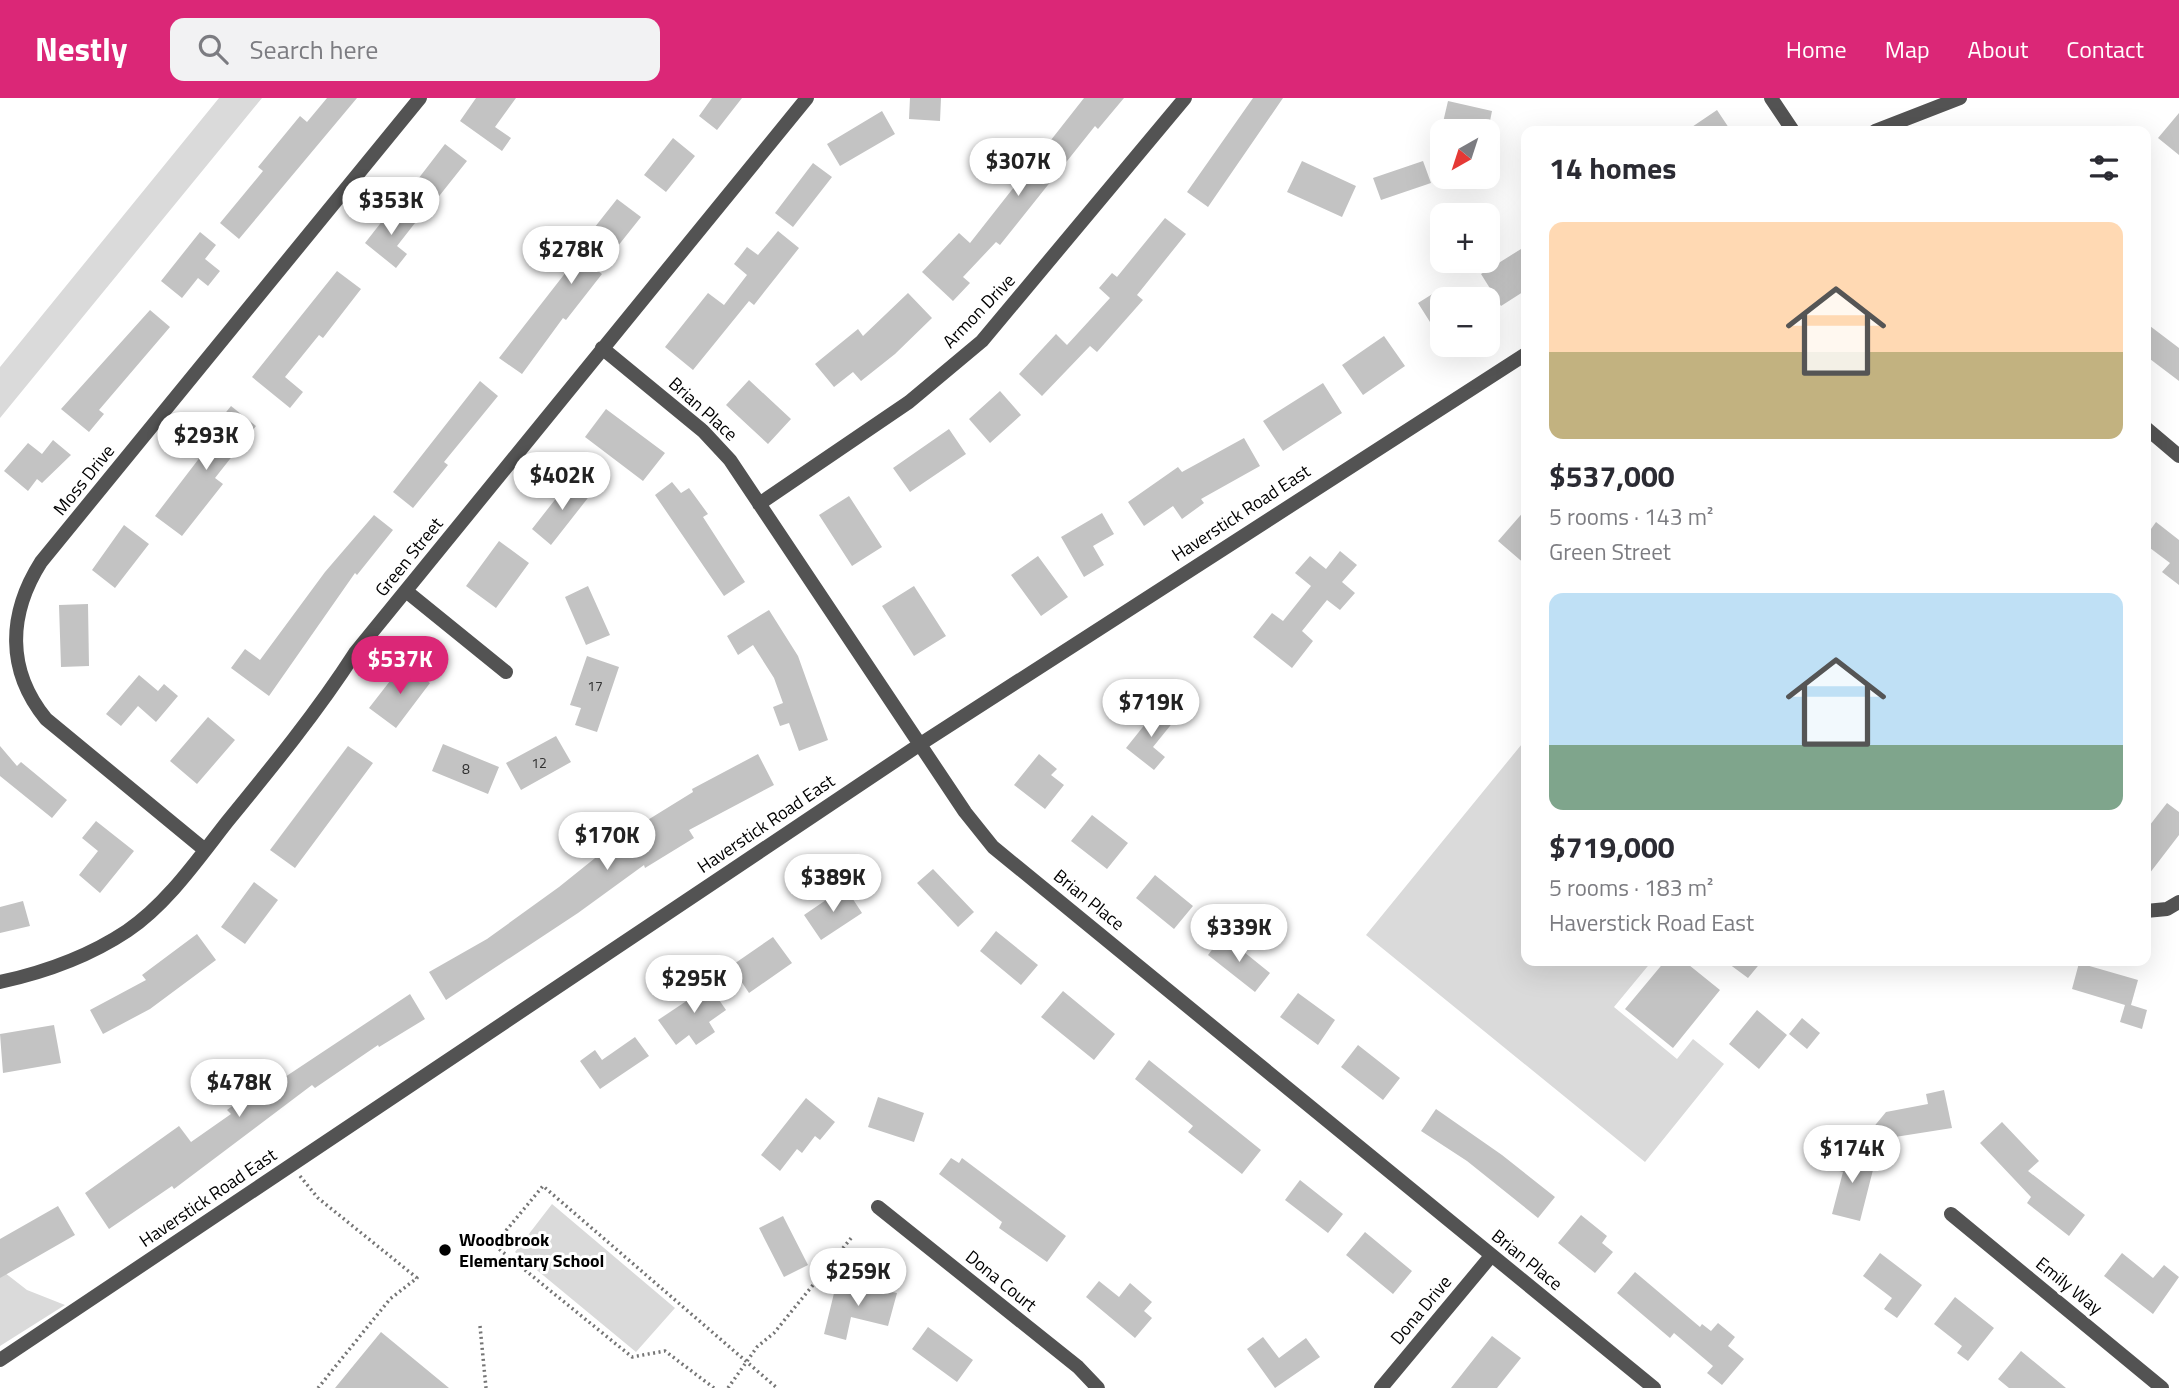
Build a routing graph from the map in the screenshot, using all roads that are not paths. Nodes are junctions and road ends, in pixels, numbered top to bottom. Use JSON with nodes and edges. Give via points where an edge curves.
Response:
{"nodes":[{"id":1,"x":420,"y":98,"type":"edge"},
{"id":2,"x":807,"y":98,"type":"edge"},
{"id":3,"x":1185,"y":98,"type":"edge"},
{"id":4,"x":1771,"y":98,"type":"edge"},
{"id":5,"x":1960,"y":98,"type":"edge"},
{"id":6,"x":1905,"y":125,"type":"edge"},
{"id":7,"x":1790,"y":126,"type":"edge"},
{"id":8,"x":603,"y":348,"type":"junction"},
{"id":9,"x":1521,"y":357,"type":"edge"},
{"id":10,"x":2151,"y":432,"type":"edge"},
{"id":11,"x":2179,"y":456,"type":"edge"},
{"id":12,"x":759,"y":503,"type":"junction"},
{"id":13,"x":406,"y":591,"type":"junction"},
{"id":14,"x":506,"y":672,"type":"dead end"},
{"id":15,"x":922,"y":743,"type":"junction"},
{"id":16,"x":205,"y":850,"type":"junction"},
{"id":17,"x":2179,"y":902,"type":"edge"},
{"id":18,"x":2151,"y":911,"type":"edge"},
{"id":19,"x":0,"y":982,"type":"edge"},
{"id":20,"x":878,"y":1207,"type":"dead end"},
{"id":21,"x":1951,"y":1214,"type":"dead end"},
{"id":22,"x":1491,"y":1256,"type":"junction"},
{"id":23,"x":0,"y":1360,"type":"edge"},
{"id":24,"x":1098,"y":1388,"type":"edge"},
{"id":25,"x":1381,"y":1388,"type":"edge"},
{"id":26,"x":1654,"y":1388,"type":"edge"},
{"id":27,"x":2162,"y":1388,"type":"edge"}],
"edges":[{"from":1,"to":16,"type":"street","name":"Moss Drive","via":[[41,562],[18,609],[18,666],[34,704],[46,719]]},
{"from":2,"to":8,"type":"street","name":"Green Street"},
{"from":3,"to":12,"type":"street","name":"Armon Drive","via":[[982,341],[909,402]]},
{"from":4,"to":7,"type":"street"},
{"from":5,"to":6,"type":"street"},
{"from":8,"to":12,"type":"street","name":"Brian Place","via":[[703,431],[730,460]]},
{"from":8,"to":13,"type":"street","name":"Green Street"},
{"from":9,"to":15,"type":"street","name":"Haverstick Road East"},
{"from":10,"to":11,"type":"street"},
{"from":12,"to":15,"type":"street","name":"Brian Place"},
{"from":13,"to":14,"type":"street"},
{"from":13,"to":16,"type":"street","name":"Green Street"},
{"from":15,"to":22,"type":"street","name":"Brian Place","via":[[993,847]]},
{"from":15,"to":23,"type":"street","name":"Haverstick Road East"},
{"from":16,"to":19,"type":"street","name":"Green Street","via":[[161,901],[128,930],[71,962]]},
{"from":17,"to":18,"type":"street"},
{"from":20,"to":24,"type":"street","name":"Dona Court","via":[[1078,1367]]},
{"from":21,"to":27,"type":"street","name":"Emily Way"},
{"from":22,"to":25,"type":"street","name":"Dona Drive"},
{"from":22,"to":26,"type":"street","name":"Brian Place"}]}
